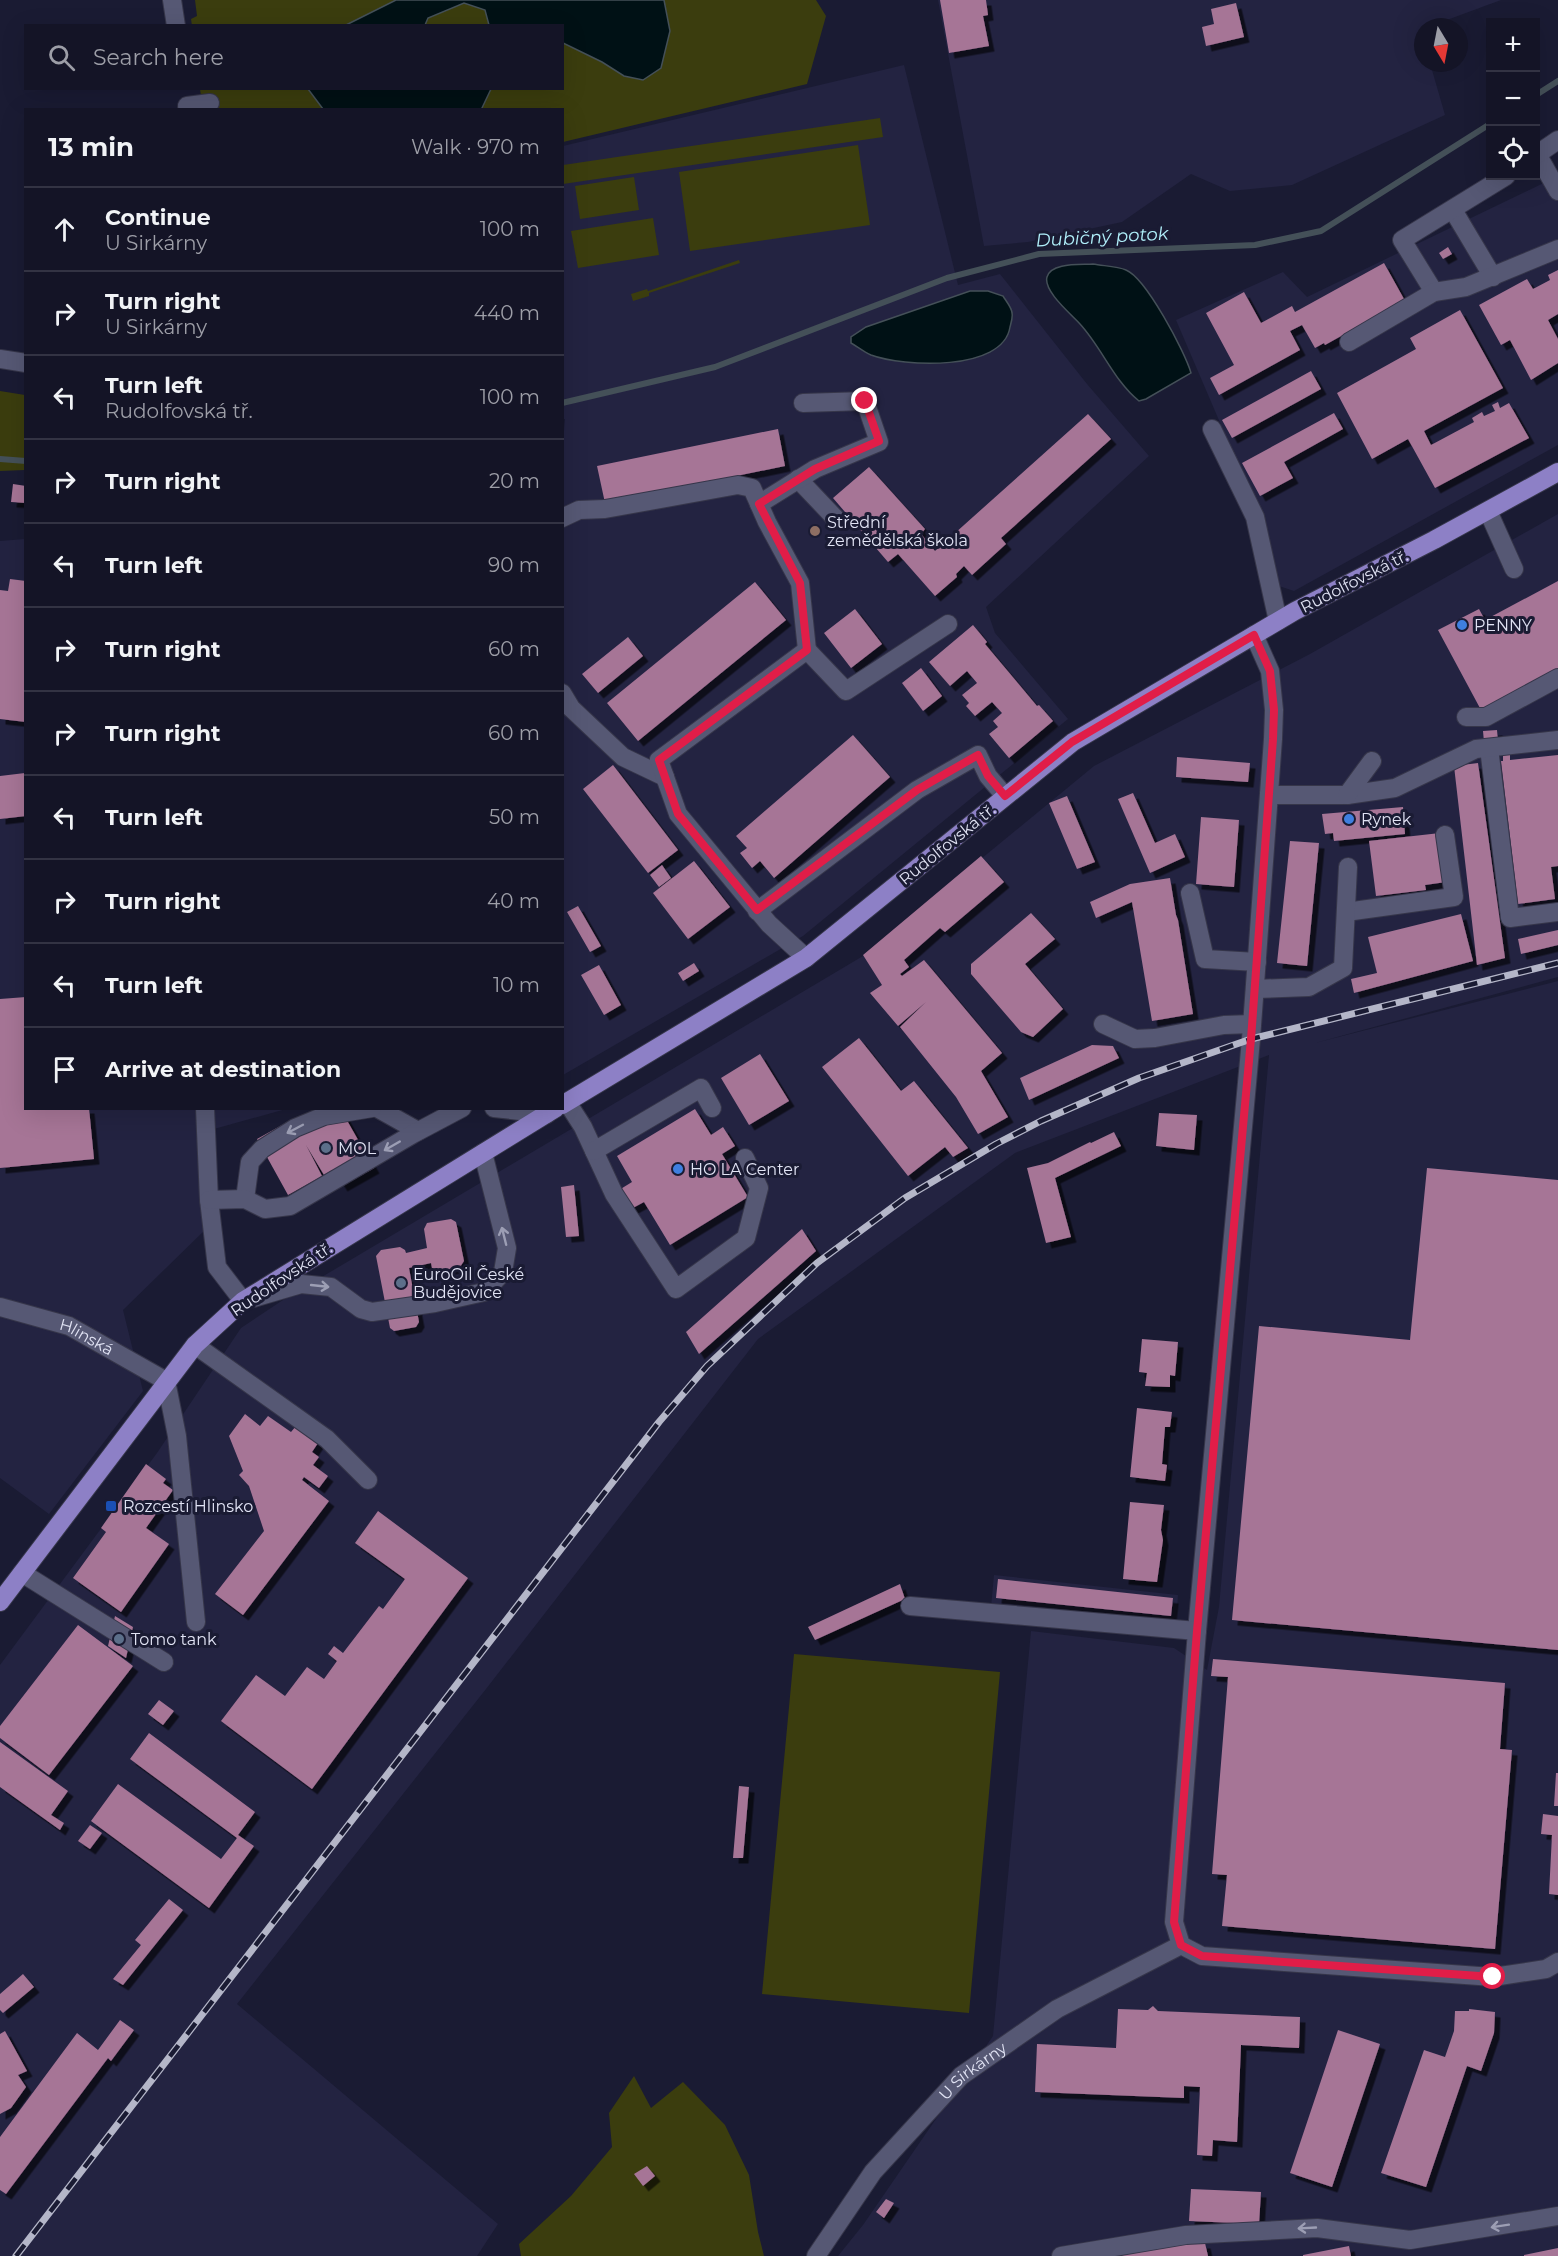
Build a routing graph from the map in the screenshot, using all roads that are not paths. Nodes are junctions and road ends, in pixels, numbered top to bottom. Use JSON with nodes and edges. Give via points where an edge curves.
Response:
{"nodes":[{"id":1,"x":172,"y":0,"type":"edge"},
{"id":2,"x":176,"y":24,"type":"edge"},
{"id":3,"x":186,"y":101,"type":"edge"},
{"id":4,"x":210,"y":103,"type":"dead end"},
{"id":5,"x":1558,"y":140,"type":"edge"},
{"id":6,"x":1540,"y":151,"type":"edge"},
{"id":7,"x":1540,"y":161,"type":"edge"},
{"id":8,"x":1500,"y":180,"type":"edge"},
{"id":9,"x":1558,"y":191,"type":"edge"},
{"id":10,"x":1453,"y":210,"type":"junction"},
{"id":11,"x":1558,"y":249,"type":"edge"},
{"id":12,"x":1493,"y":277,"type":"junction"},
{"id":13,"x":1434,"y":292,"type":"junction"},
{"id":14,"x":1349,"y":342,"type":"dead end"},
{"id":15,"x":0,"y":359,"type":"edge"},
{"id":16,"x":24,"y":363,"type":"edge"},
{"id":17,"x":803,"y":403,"type":"dead end"},
{"id":18,"x":1212,"y":429,"type":"dead end"},
{"id":19,"x":1558,"y":472,"type":"edge"},
{"id":20,"x":798,"y":479,"type":"junction"},
{"id":21,"x":759,"y":504,"type":"junction"},
{"id":22,"x":1488,"y":511,"type":"junction"},
{"id":23,"x":564,"y":515,"type":"edge"},
{"id":24,"x":835,"y":518,"type":"dead end"},
{"id":25,"x":1514,"y":569,"type":"dead end"},
{"id":26,"x":1278,"y":621,"type":"junction"},
{"id":27,"x":948,"y":624,"type":"dead end"},
{"id":28,"x":1254,"y":635,"type":"junction"},
{"id":29,"x":807,"y":650,"type":"junction"},
{"id":30,"x":1558,"y":678,"type":"edge"},
{"id":31,"x":564,"y":696,"type":"edge"},
{"id":32,"x":1466,"y":717,"type":"dead end"},
{"id":33,"x":1558,"y":740,"type":"edge"},
{"id":34,"x":1490,"y":748,"type":"junction"},
{"id":35,"x":1372,"y":761,"type":"dead end"},
{"id":36,"x":665,"y":777,"type":"junction"},
{"id":37,"x":1269,"y":795,"type":"junction"},
{"id":38,"x":1347,"y":795,"type":"junction"},
{"id":39,"x":1005,"y":796,"type":"junction"},
{"id":40,"x":1445,"y":835,"type":"dead end"},
{"id":41,"x":1348,"y":867,"type":"dead end"},
{"id":42,"x":1190,"y":893,"type":"dead end"},
{"id":43,"x":757,"y":910,"type":"junction"},
{"id":44,"x":1346,"y":912,"type":"junction"},
{"id":45,"x":1558,"y":912,"type":"edge"},
{"id":46,"x":806,"y":958,"type":"junction"},
{"id":47,"x":1257,"y":962,"type":"junction"},
{"id":48,"x":1255,"y":989,"type":"junction"},
{"id":49,"x":1103,"y":1024,"type":"dead end"},
{"id":50,"x":1252,"y":1024,"type":"junction"},
{"id":51,"x":564,"y":1103,"type":"edge"},
{"id":52,"x":712,"y":1108,"type":"dead end"},
{"id":53,"x":205,"y":1110,"type":"edge"},
{"id":54,"x":360,"y":1110,"type":"edge"},
{"id":55,"x":381,"y":1110,"type":"edge"},
{"id":56,"x":458,"y":1110,"type":"edge"},
{"id":57,"x":553,"y":1110,"type":"edge"},
{"id":58,"x":560,"y":1110,"type":"edge"},
{"id":59,"x":418,"y":1131,"type":"junction"},
{"id":60,"x":594,"y":1151,"type":"junction"},
{"id":61,"x":483,"y":1153,"type":"junction"},
{"id":62,"x":745,"y":1158,"type":"dead end"},
{"id":63,"x":245,"y":1199,"type":"junction"},
{"id":64,"x":208,"y":1200,"type":"junction"},
{"id":65,"x":243,"y":1301,"type":"junction"},
{"id":66,"x":0,"y":1306,"type":"edge"},
{"id":67,"x":195,"y":1344,"type":"junction"},
{"id":68,"x":166,"y":1381,"type":"junction"},
{"id":69,"x":369,"y":1480,"type":"dead end"},
{"id":70,"x":22,"y":1573,"type":"junction"},
{"id":71,"x":0,"y":1602,"type":"edge"},
{"id":72,"x":910,"y":1606,"type":"dead end"},
{"id":73,"x":196,"y":1622,"type":"dead end"},
{"id":74,"x":1197,"y":1631,"type":"junction"},
{"id":75,"x":164,"y":1662,"type":"dead end"},
{"id":76,"x":1181,"y":1945,"type":"junction"},
{"id":77,"x":1558,"y":1962,"type":"edge"},
{"id":78,"x":1558,"y":2216,"type":"edge"},
{"id":79,"x":816,"y":2256,"type":"edge"},
{"id":80,"x":1061,"y":2256,"type":"edge"}],
"edges":[{"from":1,"to":2,"type":"street"},
{"from":3,"to":4,"type":"street"},
{"from":5,"to":6,"type":"street"},
{"from":7,"to":9,"type":"street"},
{"from":8,"to":10,"type":"street"},
{"from":10,"to":12,"type":"street"},
{"from":10,"to":13,"type":"street","via":[[1402,240]]},
{"from":11,"to":12,"type":"street"},
{"from":12,"to":13,"type":"street","via":[[1466,287]]},
{"from":13,"to":14,"type":"street"},
{"from":15,"to":16,"type":"street"},
{"from":17,"to":20,"type":"street","via":[[865,401],[879,441]]},
{"from":18,"to":26,"type":"street","via":[[1255,517]]},
{"from":19,"to":22,"type":"main road","name":"Rudolfovská tř."},
{"from":20,"to":21,"type":"street"},
{"from":20,"to":24,"type":"street"},
{"from":21,"to":23,"type":"street","via":[[752,488],[738,485]]},
{"from":21,"to":29,"type":"street","via":[[800,583]]},
{"from":22,"to":25,"type":"street"},
{"from":22,"to":26,"type":"main road","name":"Rudolfovská tř."},
{"from":26,"to":28,"type":"main road","name":"Rudolfovská tř."},
{"from":27,"to":29,"type":"street","via":[[846,691]]},
{"from":28,"to":37,"type":"street","via":[[1270,671],[1274,710]]},
{"from":28,"to":39,"type":"main road","name":"Rudolfovská tř.","via":[[1072,742]]},
{"from":29,"to":36,"type":"street","via":[[659,760]]},
{"from":30,"to":32,"type":"street","via":[[1486,717]]},
{"from":31,"to":36,"type":"street","via":[[571,708],[624,757]]},
{"from":33,"to":34,"type":"street"},
{"from":34,"to":38,"type":"street","via":[[1476,749],[1395,788]]},
{"from":34,"to":45,"type":"street","via":[[1510,918]]},
{"from":35,"to":38,"type":"street"},
{"from":36,"to":43,"type":"street","via":[[678,814]]},
{"from":37,"to":38,"type":"street"},
{"from":37,"to":47,"type":"street"},
{"from":39,"to":43,"type":"street","via":[[988,776],[978,755],[917,790]]},
{"from":39,"to":46,"type":"main road","name":"Rudolfovská tř."},
{"from":40,"to":44,"type":"street","via":[[1454,897]]},
{"from":41,"to":44,"type":"street"},
{"from":42,"to":47,"type":"street","via":[[1205,959]]},
{"from":43,"to":46,"type":"street"},
{"from":44,"to":48,"type":"street","via":[[1343,968],[1309,987]]},
{"from":46,"to":51,"type":"main road","name":"Rudolfovská tř."},
{"from":47,"to":48,"type":"street"},
{"from":48,"to":50,"type":"street"},
{"from":49,"to":50,"type":"street","via":[[1135,1039]]},
{"from":50,"to":74,"type":"street"},
{"from":52,"to":60,"type":"street","via":[[700,1088]]},
{"from":53,"to":64,"type":"street"},
{"from":54,"to":63,"type":"street","one_way":true,"via":[[324,1116],[295,1128],[262,1149],[250,1162]]},
{"from":55,"to":59,"type":"street"},
{"from":56,"to":59,"type":"street"},
{"from":57,"to":61,"type":"main road","name":"Rudolfovská tř."},
{"from":58,"to":60,"type":"street"},
{"from":59,"to":63,"type":"street","one_way":true,"via":[[290,1206],[265,1209]]},
{"from":60,"to":62,"type":"street","via":[[614,1194],[676,1289],[746,1238],[759,1188]]},
{"from":61,"to":65,"type":"main road","name":"Rudolfovská tř."},
{"from":65,"to":61,"type":"street","one_way":true,"via":[[301,1284],[331,1287],[361,1309],[372,1312],[484,1292],[503,1272],[507,1248]]},
{"from":63,"to":64,"type":"street"},
{"from":64,"to":65,"type":"street","via":[[217,1267]]},
{"from":65,"to":67,"type":"main road","name":"Rudolfovská tř."},
{"from":66,"to":68,"type":"street","name":"Hlinská","via":[[69,1326]]},
{"from":67,"to":68,"type":"main road","name":"Rudolfovská tř."},
{"from":67,"to":69,"type":"street","via":[[327,1439]]},
{"from":68,"to":70,"type":"main road","name":"Rudolfovská tř."},
{"from":68,"to":73,"type":"street","via":[[177,1436]]},
{"from":70,"to":71,"type":"main road","name":"Rudolfovská tř."},
{"from":70,"to":75,"type":"street"},
{"from":72,"to":74,"type":"street"},
{"from":74,"to":76,"type":"street","via":[[1174,1922]]},
{"from":76,"to":77,"type":"street","via":[[1202,1956],[1493,1977],[1546,1969]]},
{"from":76,"to":79,"type":"street","name":"U Sirkárny","via":[[1057,2009],[961,2076],[873,2172]]},
{"from":78,"to":80,"type":"street","one_way":true,"via":[[1410,2240],[1317,2228],[1186,2235]]}]}
